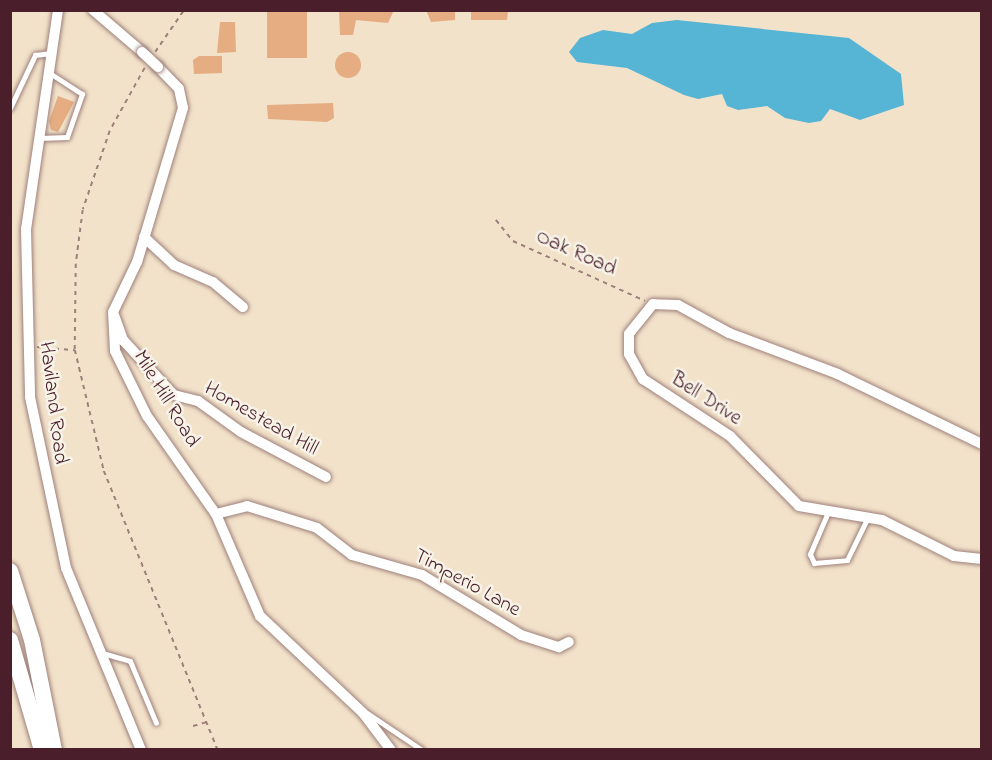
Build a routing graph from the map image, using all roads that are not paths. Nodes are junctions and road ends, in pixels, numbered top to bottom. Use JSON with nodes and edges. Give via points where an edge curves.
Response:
{"nodes":[{"id":1,"x":58,"y":10,"type":"edge"},
{"id":2,"x":93,"y":10,"type":"edge"},
{"id":3,"x":51,"y":53,"type":"junction"},
{"id":4,"x":47,"y":72,"type":"junction"},
{"id":5,"x":10,"y":108,"type":"edge"},
{"id":6,"x":37,"y":138,"type":"junction"},
{"id":7,"x":144,"y":237,"type":"junction"},
{"id":8,"x":243,"y":307,"type":"dead end"},
{"id":9,"x":113,"y":312,"type":"junction"},
{"id":10,"x":981,"y":444,"type":"edge"},
{"id":11,"x":326,"y":477,"type":"dead end"},
{"id":12,"x":828,"y":512,"type":"junction"},
{"id":13,"x":216,"y":514,"type":"junction"},
{"id":14,"x":869,"y":516,"type":"junction"},
{"id":15,"x":981,"y":559,"type":"edge"},
{"id":16,"x":10,"y":571,"type":"edge"},
{"id":17,"x":10,"y":639,"type":"edge"},
{"id":18,"x":569,"y":642,"type":"dead end"},
{"id":19,"x":98,"y":652,"type":"junction"},
{"id":20,"x":356,"y":705,"type":"junction"},
{"id":21,"x":156,"y":723,"type":"dead end"},
{"id":22,"x":42,"y":750,"type":"edge"},
{"id":23,"x":54,"y":750,"type":"edge"},
{"id":24,"x":141,"y":750,"type":"edge"},
{"id":25,"x":391,"y":750,"type":"edge"},
{"id":26,"x":422,"y":750,"type":"edge"}],
"edges":[{"from":1,"to":3,"type":"street","name":"Haviland Road"},
{"from":2,"to":7,"type":"street","name":"Mile Hill Road","bridge":true,"via":[[179,89],[183,108]]},
{"from":3,"to":4,"type":"street","name":"Haviland Road"},
{"from":3,"to":5,"type":"lane","via":[[35,55]]},
{"from":4,"to":6,"type":"street","name":"Haviland Road"},
{"from":4,"to":6,"type":"lane","via":[[78,87],[81,98],[67,137]]},
{"from":6,"to":19,"type":"street","name":"Haviland Road","via":[[26,230],[25,346],[48,501]]},
{"from":7,"to":8,"type":"street","via":[[174,265],[213,282]]},
{"from":7,"to":9,"type":"street","name":"Mile Hill Road"},
{"from":9,"to":11,"type":"street","name":"Homestead Hill","via":[[123,340],[174,395],[198,401],[241,432]]},
{"from":9,"to":13,"type":"street","name":"Mile Hill Road","via":[[114,351],[130,387]]},
{"from":10,"to":12,"type":"street","name":"Bell Drive","via":[[838,374],[729,333],[678,305],[653,304],[634,322],[628,340],[633,365],[644,379],[730,436],[787,498]]},
{"from":12,"to":14,"type":"street","name":"Bell Drive"},
{"from":12,"to":14,"type":"lane","via":[[810,554],[814,563],[847,560]]},
{"from":13,"to":18,"type":"street","name":"Timperio Lane","via":[[247,506],[317,528],[352,555],[422,574],[521,635],[559,647]]},
{"from":13,"to":20,"type":"street","name":"Mile Hill Road","via":[[266,625]]},
{"from":14,"to":15,"type":"street","name":"Bell Drive","via":[[954,555]]},
{"from":16,"to":23,"type":"highway","via":[[32,640]]},
{"from":17,"to":22,"type":"highway"},
{"from":19,"to":21,"type":"lane","via":[[130,661]]},
{"from":19,"to":24,"type":"street","name":"Haviland Road"},
{"from":20,"to":25,"type":"street","name":"Mile Hill Road"},
{"from":20,"to":26,"type":"lane"}]}
